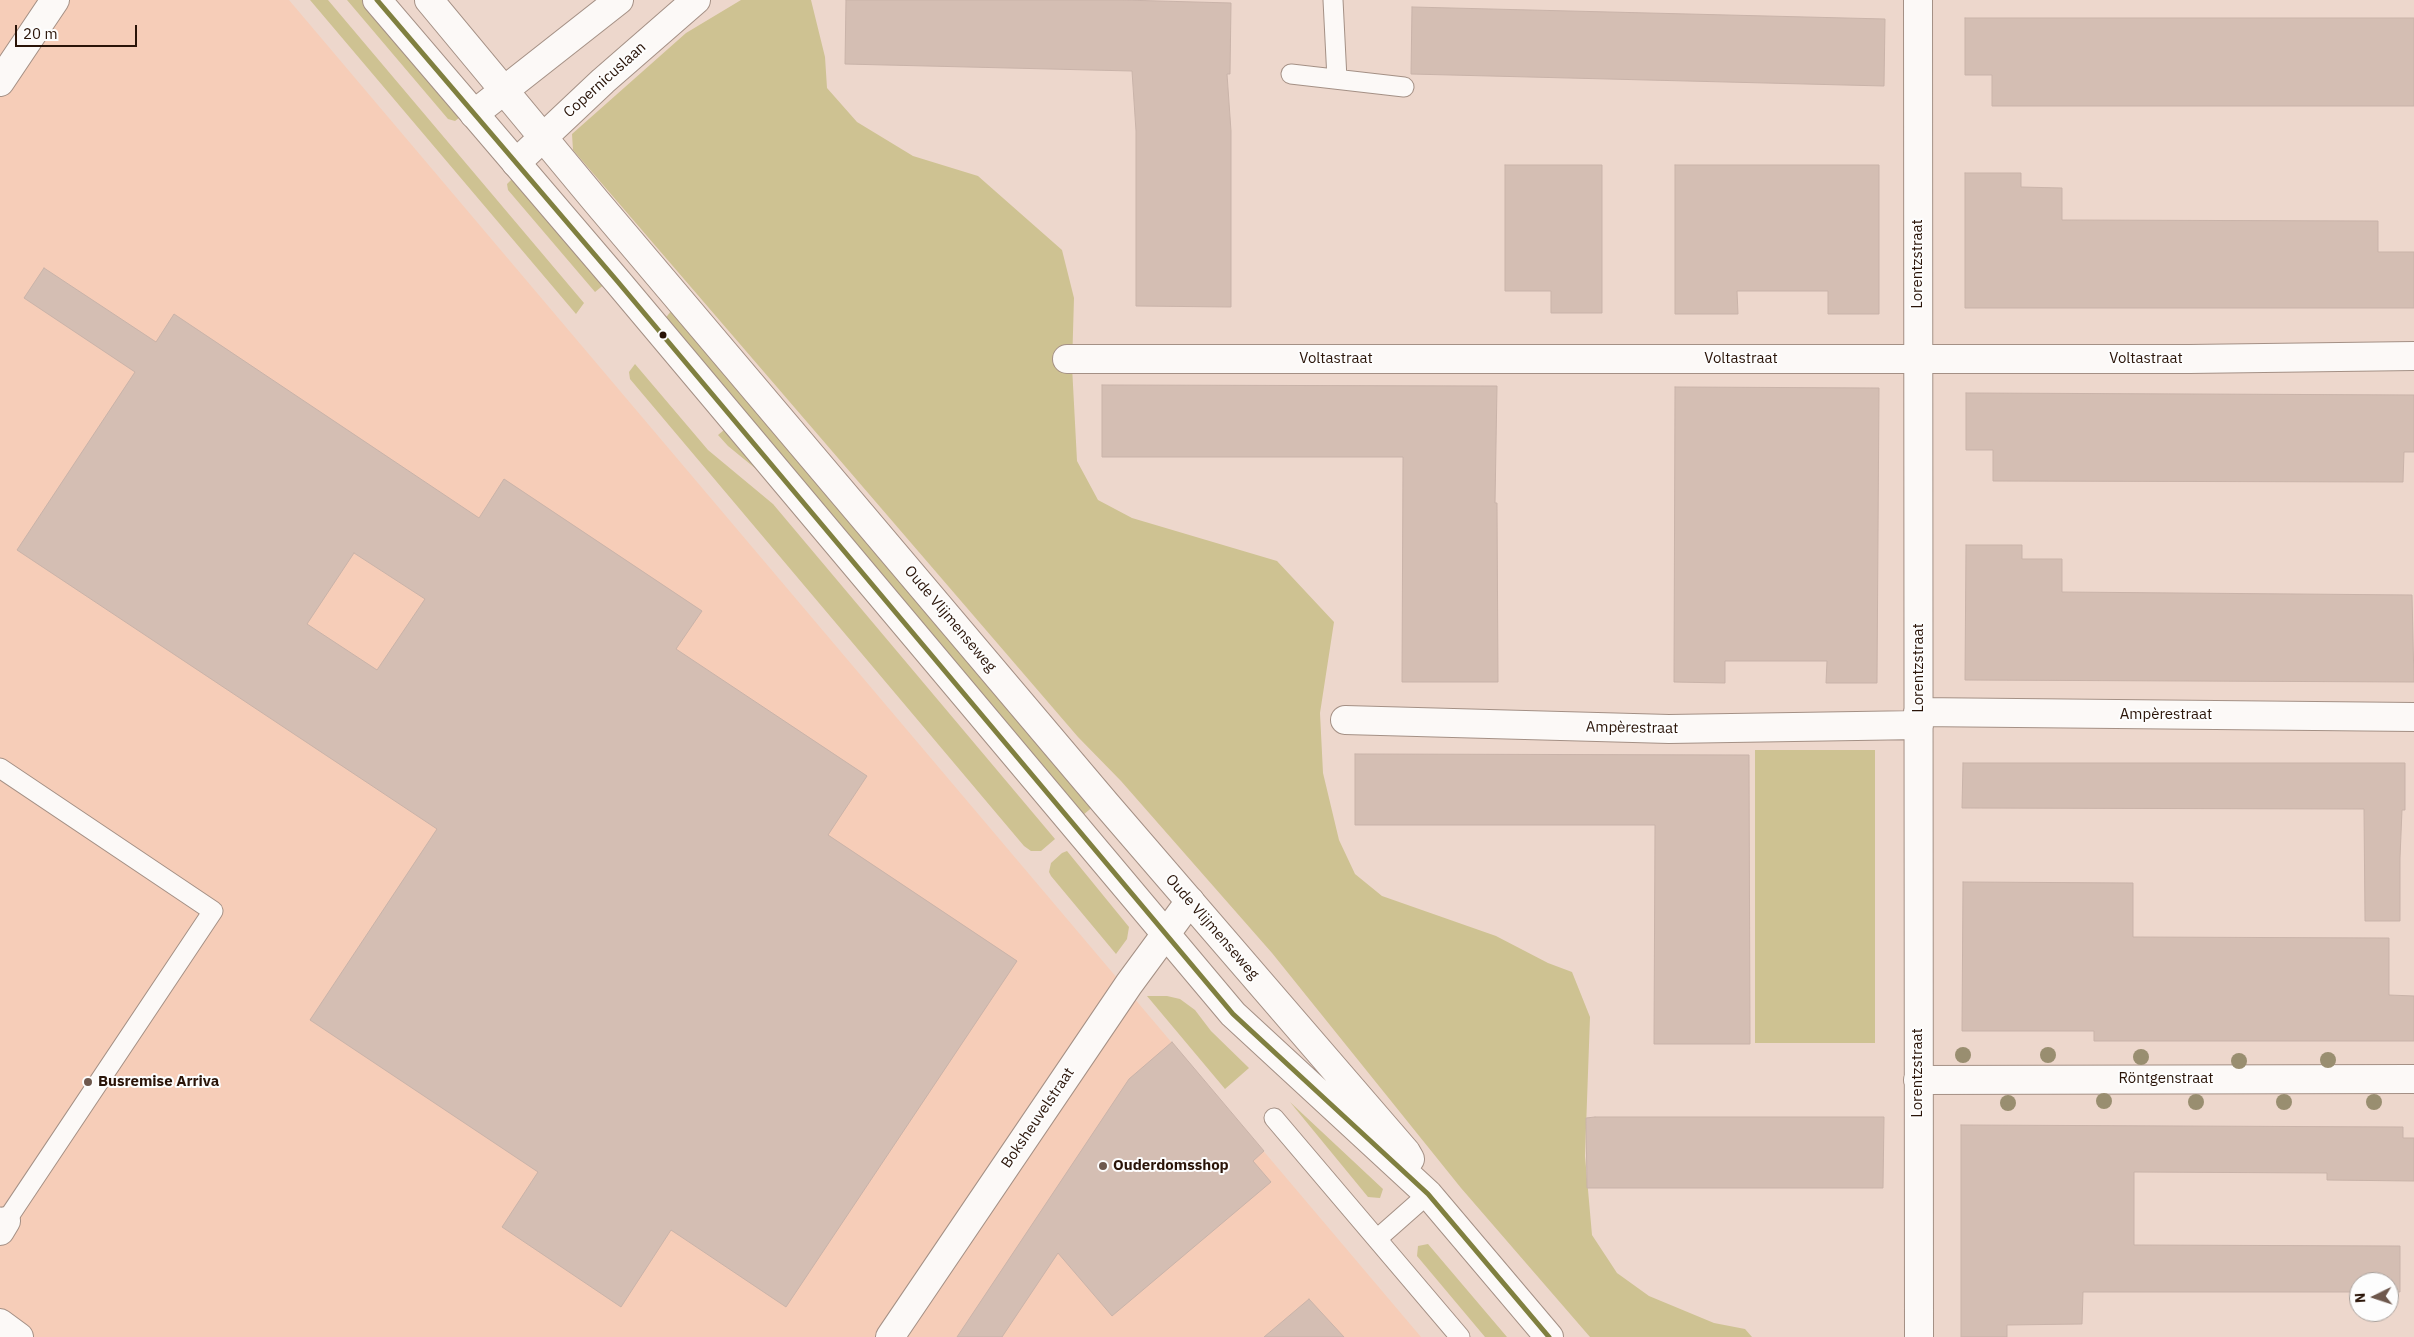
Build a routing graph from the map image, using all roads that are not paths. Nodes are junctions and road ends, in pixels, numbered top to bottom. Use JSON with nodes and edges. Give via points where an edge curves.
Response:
{"nodes":[{"id":1,"x":55,"y":0,"type":"edge"},
{"id":2,"x":378,"y":0,"type":"edge"},
{"id":3,"x":429,"y":0,"type":"edge"},
{"id":4,"x":619,"y":0,"type":"edge"},
{"id":5,"x":696,"y":0,"type":"edge"},
{"id":6,"x":1333,"y":0,"type":"edge"},
{"id":7,"x":1918,"y":0,"type":"edge"},
{"id":8,"x":1291,"y":74,"type":"dead end"},
{"id":9,"x":1337,"y":79,"type":"junction"},
{"id":10,"x":0,"y":82,"type":"edge"},
{"id":11,"x":1404,"y":87,"type":"dead end"},
{"id":12,"x":506,"y":91,"type":"junction"},
{"id":13,"x":474,"y":114,"type":"junction"},
{"id":14,"x":543,"y":137,"type":"junction"},
{"id":15,"x":516,"y":163,"type":"junction"},
{"id":16,"x":2414,"y":356,"type":"edge"},
{"id":17,"x":1067,"y":359,"type":"dead end"},
{"id":18,"x":1918,"y":359,"type":"junction"},
{"id":19,"x":2414,"y":717,"type":"edge"},
{"id":20,"x":1918,"y":719,"type":"junction"},
{"id":21,"x":1345,"y":720,"type":"dead end"},
{"id":22,"x":0,"y":768,"type":"edge"},
{"id":23,"x":1190,"y":900,"type":"junction"},
{"id":24,"x":1166,"y":932,"type":"junction"},
{"id":25,"x":2414,"y":1079,"type":"edge"},
{"id":26,"x":1918,"y":1080,"type":"junction"},
{"id":27,"x":1274,"y":1118,"type":"dead end"},
{"id":28,"x":1428,"y":1194,"type":"junction"},
{"id":29,"x":2,"y":1223,"type":"edge"},
{"id":30,"x":1377,"y":1239,"type":"junction"},
{"id":31,"x":0,"y":1323,"type":"edge"},
{"id":32,"x":19,"y":1337,"type":"edge"},
{"id":33,"x":890,"y":1337,"type":"edge"},
{"id":34,"x":1460,"y":1337,"type":"edge"},
{"id":35,"x":1549,"y":1337,"type":"edge"},
{"id":36,"x":1919,"y":1337,"type":"edge"}],
"edges":[{"from":1,"to":10,"type":"street"},
{"from":2,"to":13,"type":"street","name":"Oude Vlijmenseweg"},
{"from":3,"to":12,"type":"street","name":"Oude Vlijmenseweg"},
{"from":4,"to":12,"type":"street"},
{"from":5,"to":14,"type":"street","name":"Copernicuslaan"},
{"from":6,"to":9,"type":"lane"},
{"from":7,"to":18,"type":"street","name":"Lorentzstraat"},
{"from":8,"to":9,"type":"lane"},
{"from":9,"to":11,"type":"lane"},
{"from":12,"to":13,"type":"street"},
{"from":12,"to":14,"type":"street","name":"Oude Vlijmenseweg"},
{"from":13,"to":15,"type":"street","name":"Oude Vlijmenseweg"},
{"from":14,"to":15,"type":"street","name":"Copernicuslaan"},
{"from":14,"to":23,"type":"street","name":"Oude Vlijmenseweg"},
{"from":15,"to":24,"type":"street","name":"Oude Vlijmenseweg"},
{"from":16,"to":18,"type":"street","name":"Voltastraat","via":[[2190,360]]},
{"from":17,"to":18,"type":"street","name":"Voltastraat"},
{"from":18,"to":20,"type":"street","name":"Lorentzstraat"},
{"from":19,"to":20,"type":"street","name":"Ampèrestraat"},
{"from":20,"to":21,"type":"street","name":"Ampèrestraat","via":[[1668,729]]},
{"from":20,"to":26,"type":"street","name":"Lorentzstraat"},
{"from":22,"to":29,"type":"lane","via":[[213,911]]},
{"from":23,"to":24,"type":"street","name":"Boksheuvelstraat"},
{"from":23,"to":28,"type":"street","name":"Oude Vlijmenseweg","via":[[1406,1152]]},
{"from":24,"to":28,"type":"street","name":"Oude Vlijmenseweg","via":[[1233,1014]]},
{"from":24,"to":33,"type":"street","name":"Boksheuvelstraat"},
{"from":25,"to":26,"type":"street","name":"Röntgenstraat"},
{"from":26,"to":36,"type":"street","name":"Lorentzstraat"},
{"from":27,"to":30,"type":"lane"},
{"from":28,"to":30,"type":"lane"},
{"from":28,"to":35,"type":"street","name":"Oude Vlijmenseweg"},
{"from":30,"to":34,"type":"lane"},
{"from":31,"to":32,"type":"street"}]}
